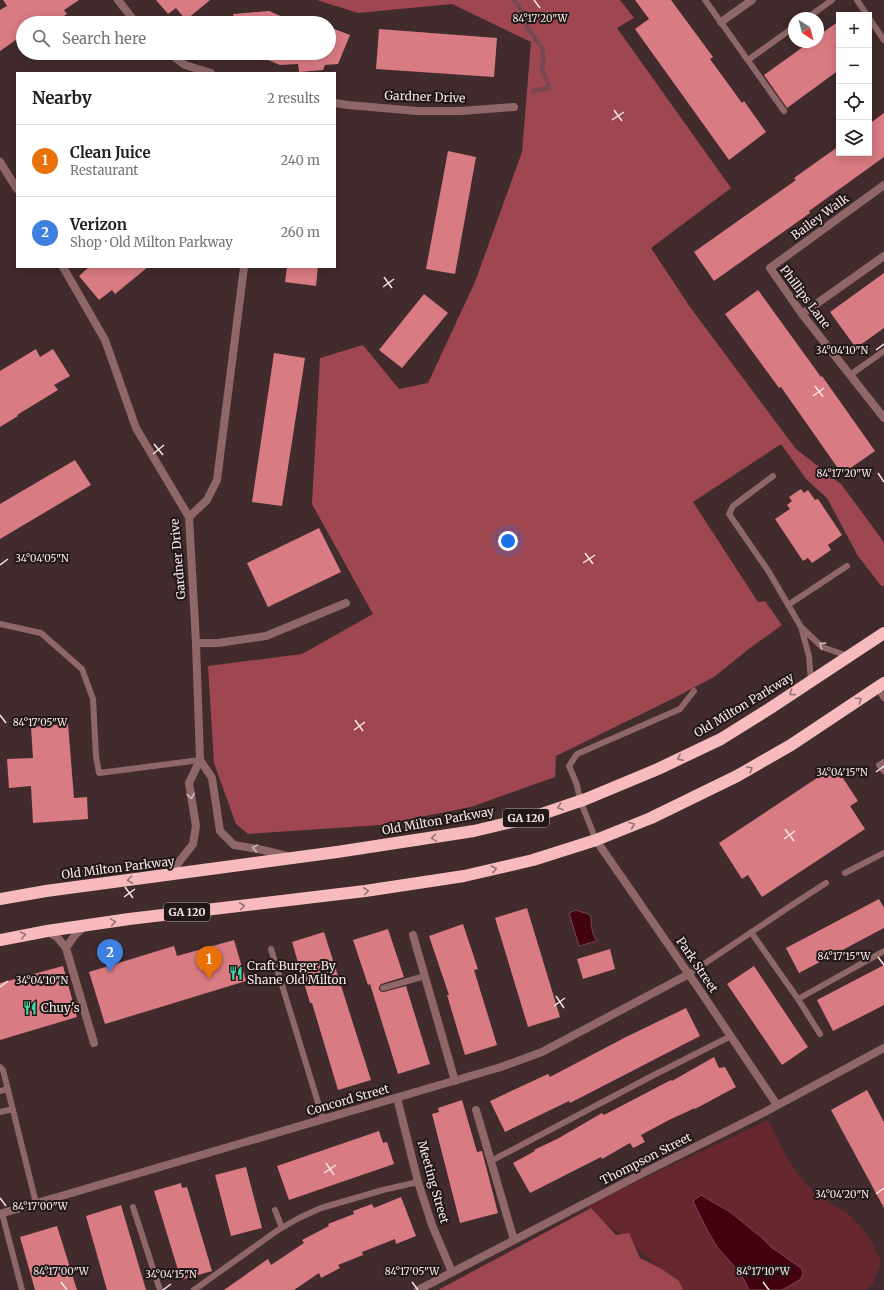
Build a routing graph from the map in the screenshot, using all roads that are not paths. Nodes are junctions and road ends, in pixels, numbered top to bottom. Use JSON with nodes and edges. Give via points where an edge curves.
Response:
{"nodes":[{"id":1,"x":118,"y":0,"type":"edge"},
{"id":2,"x":705,"y":0,"type":"edge"},
{"id":3,"x":752,"y":0,"type":"edge"},
{"id":4,"x":832,"y":0,"type":"edge"},
{"id":5,"x":857,"y":0,"type":"edge"},
{"id":6,"x":815,"y":12,"type":"edge"},
{"id":7,"x":865,"y":12,"type":"edge"},
{"id":8,"x":131,"y":16,"type":"edge"},
{"id":9,"x":721,"y":22,"type":"junction"},
{"id":10,"x":872,"y":22,"type":"edge"},
{"id":11,"x":788,"y":32,"type":"edge"},
{"id":12,"x":884,"y":40,"type":"edge"},
{"id":13,"x":178,"y":60,"type":"edge"},
{"id":14,"x":748,"y":60,"type":"junction"},
{"id":15,"x":208,"y":72,"type":"edge"},
{"id":16,"x":336,"y":103,"type":"edge"},
{"id":17,"x":514,"y":107,"type":"dead end"},
{"id":18,"x":784,"y":111,"type":"dead end"},
{"id":19,"x":0,"y":162,"type":"edge"},
{"id":20,"x":884,"y":184,"type":"edge"},
{"id":21,"x":16,"y":187,"type":"edge"},
{"id":22,"x":884,"y":256,"type":"edge"},
{"id":23,"x":64,"y":268,"type":"edge"},
{"id":24,"x":244,"y":268,"type":"edge"},
{"id":25,"x":770,"y":268,"type":"joint"},
{"id":26,"x":802,"y":314,"type":"junction"},
{"id":27,"x":884,"y":351,"type":"edge"},
{"id":28,"x":850,"y":375,"type":"junction"},
{"id":29,"x":883,"y":417,"type":"edge"},
{"id":30,"x":773,"y":476,"type":"dead end"},
{"id":31,"x":189,"y":516,"type":"junction"},
{"id":32,"x":848,"y":566,"type":"dead end"},
{"id":33,"x":346,"y":603,"type":"dead end"},
{"id":34,"x":788,"y":605,"type":"junction"},
{"id":35,"x":0,"y":624,"type":"edge"},
{"id":36,"x":801,"y":627,"type":"junction"},
{"id":37,"x":884,"y":633,"type":"edge"},
{"id":38,"x":196,"y":643,"type":"junction"},
{"id":39,"x":848,"y":656,"type":"junction"},
{"id":40,"x":810,"y":681,"type":"junction"},
{"id":41,"x":880,"y":685,"type":"edge"},
{"id":42,"x":694,"y":691,"type":"dead end"},
{"id":43,"x":884,"y":698,"type":"edge"},
{"id":44,"x":200,"y":760,"type":"junction"},
{"id":45,"x":884,"y":762,"type":"edge"},
{"id":46,"x":884,"y":771,"type":"edge"},
{"id":47,"x":580,"y":800,"type":"junction"},
{"id":48,"x":596,"y":840,"type":"junction"},
{"id":49,"x":884,"y":853,"type":"edge"},
{"id":50,"x":292,"y":858,"type":"junction"},
{"id":51,"x":846,"y":873,"type":"dead end"},
{"id":52,"x":169,"y":875,"type":"junction"},
{"id":53,"x":826,"y":884,"type":"dead end"},
{"id":54,"x":0,"y":899,"type":"edge"},
{"id":55,"x":84,"y":926,"type":"junction"},
{"id":56,"x":47,"y":931,"type":"junction"},
{"id":57,"x":751,"y":932,"type":"junction"},
{"id":58,"x":413,"y":935,"type":"dead end"},
{"id":59,"x":0,"y":940,"type":"edge"},
{"id":60,"x":66,"y":948,"type":"junction"},
{"id":61,"x":271,"y":949,"type":"dead end"},
{"id":62,"x":884,"y":951,"type":"edge"},
{"id":63,"x":689,"y":974,"type":"junction"},
{"id":64,"x":425,"y":976,"type":"junction"},
{"id":65,"x":383,"y":988,"type":"dead end"},
{"id":66,"x":798,"y":999,"type":"junction"},
{"id":67,"x":820,"y":1034,"type":"dead end"},
{"id":68,"x":731,"y":1036,"type":"junction"},
{"id":69,"x":94,"y":1043,"type":"dead end"},
{"id":70,"x":884,"y":1048,"type":"edge"},
{"id":71,"x":0,"y":1067,"type":"edge"},
{"id":72,"x":455,"y":1081,"type":"junction"},
{"id":73,"x":8,"y":1089,"type":"junction"},
{"id":74,"x":0,"y":1091,"type":"edge"},
{"id":75,"x":397,"y":1098,"type":"junction"},
{"id":76,"x":777,"y":1105,"type":"junction"},
{"id":77,"x":13,"y":1109,"type":"junction"},
{"id":78,"x":476,"y":1110,"type":"dead end"},
{"id":79,"x":0,"y":1112,"type":"edge"},
{"id":80,"x":323,"y":1119,"type":"junction"},
{"id":81,"x":491,"y":1161,"type":"junction"},
{"id":82,"x":418,"y":1182,"type":"junction"},
{"id":83,"x":36,"y":1203,"type":"junction"},
{"id":84,"x":133,"y":1207,"type":"dead end"},
{"id":85,"x":275,"y":1210,"type":"dead end"},
{"id":86,"x":1,"y":1214,"type":"edge"},
{"id":87,"x":282,"y":1228,"type":"junction"},
{"id":88,"x":514,"y":1240,"type":"junction"},
{"id":89,"x":452,"y":1272,"type":"junction"},
{"id":90,"x":22,"y":1290,"type":"edge"},
{"id":91,"x":160,"y":1290,"type":"edge"},
{"id":92,"x":194,"y":1290,"type":"edge"},
{"id":93,"x":418,"y":1290,"type":"edge"}],
"edges":[{"from":1,"to":8,"type":"street"},
{"from":2,"to":9,"type":"lane"},
{"from":3,"to":9,"type":"street"},
{"from":4,"to":6,"type":"lane"},
{"from":5,"to":7,"type":"lane"},
{"from":9,"to":14,"type":"lane"},
{"from":10,"to":12,"type":"lane"},
{"from":11,"to":14,"type":"lane"},
{"from":13,"to":15,"type":"street","via":[[185,65]]},
{"from":14,"to":18,"type":"lane"},
{"from":16,"to":17,"type":"street","name":"Gardner Drive","via":[[417,111]]},
{"from":19,"to":21,"type":"street"},
{"from":20,"to":25,"type":"street","name":"Bailey Walk"},
{"from":22,"to":26,"type":"street"},
{"from":23,"to":31,"type":"street","name":"Gardner Drive","via":[[105,340],[136,428]]},
{"from":24,"to":31,"type":"street","via":[[217,480],[207,500]]},
{"from":25,"to":26,"type":"street","name":"Phillips Lane"},
{"from":26,"to":28,"type":"street","name":"Phillips Lane"},
{"from":27,"to":28,"type":"lane"},
{"from":28,"to":29,"type":"street","name":"Phillips Lane"},
{"from":30,"to":34,"type":"lane","via":[[733,506],[729,514],[769,572]]},
{"from":31,"to":38,"type":"street","name":"Gardner Drive"},
{"from":32,"to":34,"type":"lane"},
{"from":33,"to":38,"type":"street","via":[[266,636],[218,643]]},
{"from":34,"to":36,"type":"lane"},
{"from":35,"to":44,"type":"lane","via":[[41,633],[82,669],[93,699],[99,774]]},
{"from":39,"to":36,"type":"lane","one_way":true,"via":[[822,647]]},
{"from":36,"to":40,"type":"lane","via":[[809,656]]},
{"from":37,"to":39,"type":"highway","name":"Old Milton Parkway","number":"GA 120"},
{"from":38,"to":44,"type":"street","name":"Gardner Drive"},
{"from":39,"to":40,"type":"highway","name":"Old Milton Parkway","number":"GA 120"},
{"from":40,"to":47,"type":"highway","name":"Old Milton Parkway","number":"GA 120","one_way":true,"via":[[721,739],[658,769]]},
{"from":41,"to":43,"type":"lane"},
{"from":48,"to":41,"type":"highway","number":"GA 120","one_way":true,"via":[[651,818],[738,776]]},
{"from":42,"to":47,"type":"lane","via":[[680,709],[577,754],[569,766]]},
{"from":50,"to":44,"type":"street","one_way":true,"via":[[234,845],[220,831],[212,778]]},
{"from":44,"to":52,"type":"street","name":"Gardner Drive","one_way":true,"via":[[189,783],[196,826],[193,844]]},
{"from":45,"to":46,"type":"lane","via":[[879,765]]},
{"from":47,"to":48,"type":"lane"},
{"from":47,"to":50,"type":"highway","name":"Old Milton Parkway","number":"GA 120","one_way":true,"via":[[533,817],[474,831]]},
{"from":55,"to":48,"type":"highway","number":"GA 120","one_way":true,"via":[[464,876],[533,860]]},
{"from":48,"to":63,"type":"street","name":"Park Street"},
{"from":49,"to":51,"type":"lane"},
{"from":50,"to":52,"type":"highway","name":"Old Milton Parkway","number":"GA 120"},
{"from":52,"to":54,"type":"highway","name":"Old Milton Parkway","number":"GA 120","one_way":true},
{"from":53,"to":57,"type":"lane"},
{"from":55,"to":56,"type":"highway","number":"GA 120"},
{"from":55,"to":60,"type":"street"},
{"from":59,"to":56,"type":"highway","number":"GA 120","one_way":true},
{"from":56,"to":60,"type":"street","via":[[57,937]]},
{"from":57,"to":63,"type":"lane"},
{"from":57,"to":66,"type":"lane"},
{"from":58,"to":64,"type":"street"},
{"from":60,"to":69,"type":"street"},
{"from":61,"to":80,"type":"lane"},
{"from":62,"to":66,"type":"lane"},
{"from":63,"to":68,"type":"street","name":"Park Street"},
{"from":63,"to":72,"type":"street","name":"Concord Street","via":[[542,1052]]},
{"from":64,"to":65,"type":"lane"},
{"from":64,"to":72,"type":"street"},
{"from":66,"to":67,"type":"lane"},
{"from":68,"to":76,"type":"street","name":"Park Street"},
{"from":68,"to":81,"type":"lane"},
{"from":70,"to":76,"type":"street","name":"Thompson Street"},
{"from":71,"to":73,"type":"lane","via":[[4,1070]]},
{"from":72,"to":75,"type":"street","name":"Concord Street"},
{"from":73,"to":74,"type":"lane"},
{"from":73,"to":77,"type":"lane"},
{"from":75,"to":80,"type":"street","name":"Concord Street"},
{"from":75,"to":82,"type":"street","name":"Meeting Street"},
{"from":76,"to":88,"type":"street","name":"Thompson Street"},
{"from":77,"to":79,"type":"lane"},
{"from":77,"to":83,"type":"lane"},
{"from":78,"to":81,"type":"street"},
{"from":80,"to":83,"type":"street","name":"Concord Street"},
{"from":81,"to":88,"type":"street"},
{"from":82,"to":87,"type":"lane","via":[[321,1208]]},
{"from":82,"to":89,"type":"street","name":"Meeting Street","via":[[432,1225]]},
{"from":83,"to":86,"type":"street","name":"Concord Street"},
{"from":84,"to":91,"type":"lane"},
{"from":85,"to":87,"type":"lane"},
{"from":86,"to":90,"type":"lane"},
{"from":87,"to":92,"type":"lane"},
{"from":88,"to":89,"type":"street","name":"Thompson Street"},
{"from":89,"to":93,"type":"street","name":"Thompson Street"}]}
